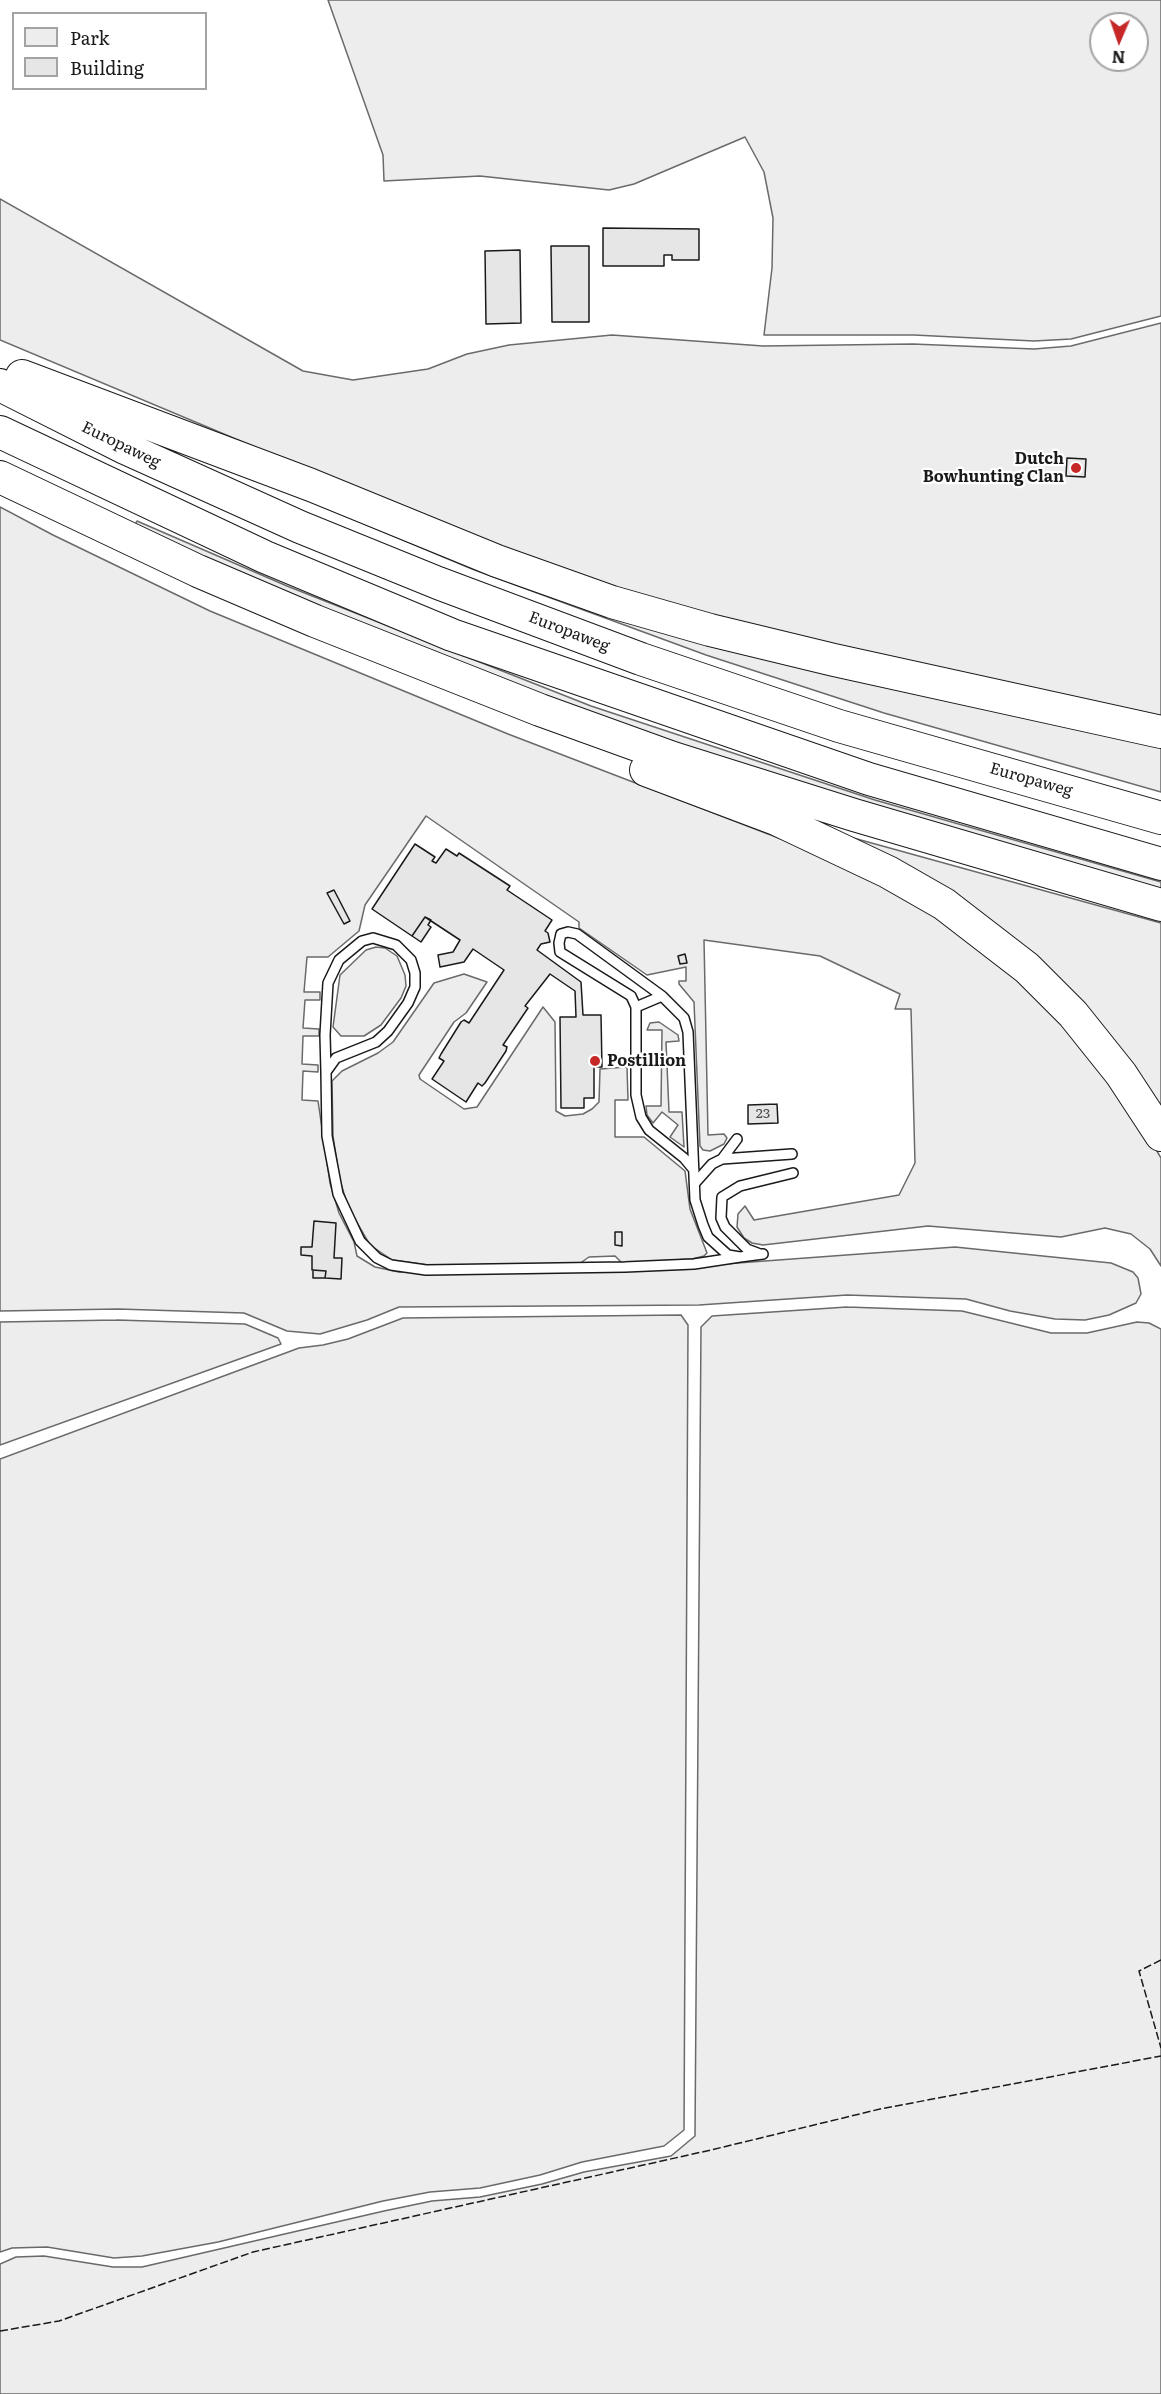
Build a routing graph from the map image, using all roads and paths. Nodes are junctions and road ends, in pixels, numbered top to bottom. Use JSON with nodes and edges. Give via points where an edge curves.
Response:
{"nodes":[{"id":1,"x":0,"y":368,"type":"edge"},
{"id":2,"x":0,"y":385,"type":"edge"},
{"id":3,"x":0,"y":432,"type":"edge"},
{"id":4,"x":0,"y":477,"type":"edge"},
{"id":5,"x":438,"y":671,"type":"junction"},
{"id":6,"x":1161,"y":732,"type":"edge"},
{"id":7,"x":1161,"y":818,"type":"edge"},
{"id":8,"x":1161,"y":864,"type":"edge"},
{"id":9,"x":1161,"y":905,"type":"edge"},
{"id":10,"x":662,"y":996,"type":"junction"},
{"id":11,"x":636,"y":1007,"type":"junction"},
{"id":12,"x":326,"y":1072,"type":"junction"},
{"id":13,"x":1161,"y":1135,"type":"edge"},
{"id":14,"x":736,"y":1138,"type":"dead end"},
{"id":15,"x":792,"y":1154,"type":"dead end"},
{"id":16,"x":722,"y":1159,"type":"junction"},
{"id":17,"x":694,"y":1170,"type":"junction"},
{"id":18,"x":793,"y":1173,"type":"dead end"},
{"id":19,"x":695,"y":1183,"type":"junction"},
{"id":20,"x":740,"y":1257,"type":"junction"}],
"edges":[{"from":1,"to":6,"type":"highway","via":[[612,602],[834,660]]},
{"from":2,"to":7,"type":"highway","name":"Europaweg","via":[[125,448],[300,526],[641,659],[839,726]]},
{"from":3,"to":8,"type":"highway","via":[[265,557],[452,635],[869,779]]},
{"from":4,"to":5,"type":"highway","via":[[198,571]]},
{"from":5,"to":9,"type":"highway","via":[[673,758]]},
{"from":5,"to":13,"type":"highway","via":[[526,724],[776,819],[888,872],[944,904],[1027,968],[1073,1014],[1121,1074]]},
{"from":10,"to":11,"type":"lane"},
{"from":10,"to":11,"type":"lane","via":[[577,934],[561,934],[560,952],[630,996]]},
{"from":10,"to":17,"type":"lane","via":[[684,1018],[688,1032]]},
{"from":11,"to":17,"type":"lane","via":[[636,1095],[641,1117],[649,1130]]},
{"from":12,"to":12,"type":"lane","via":[[327,993],[335,965],[362,941],[373,938],[396,945],[411,960],[415,973],[415,987],[408,1003],[388,1031],[376,1041],[336,1058]]},
{"from":12,"to":20,"type":"lane","via":[[327,1136],[338,1194],[360,1241],[377,1258],[391,1265],[426,1270],[626,1267]]},
{"from":14,"to":16,"type":"lane"},
{"from":15,"to":16,"type":"lane"},
{"from":16,"to":19,"type":"lane"},
{"from":17,"to":19,"type":"lane"},
{"from":18,"to":20,"type":"lane","via":[[740,1186],[722,1197],[721,1218],[725,1227],[747,1249],[762,1254]]},
{"from":19,"to":20,"type":"lane","via":[[695,1200],[708,1237],[728,1255]]}]}
